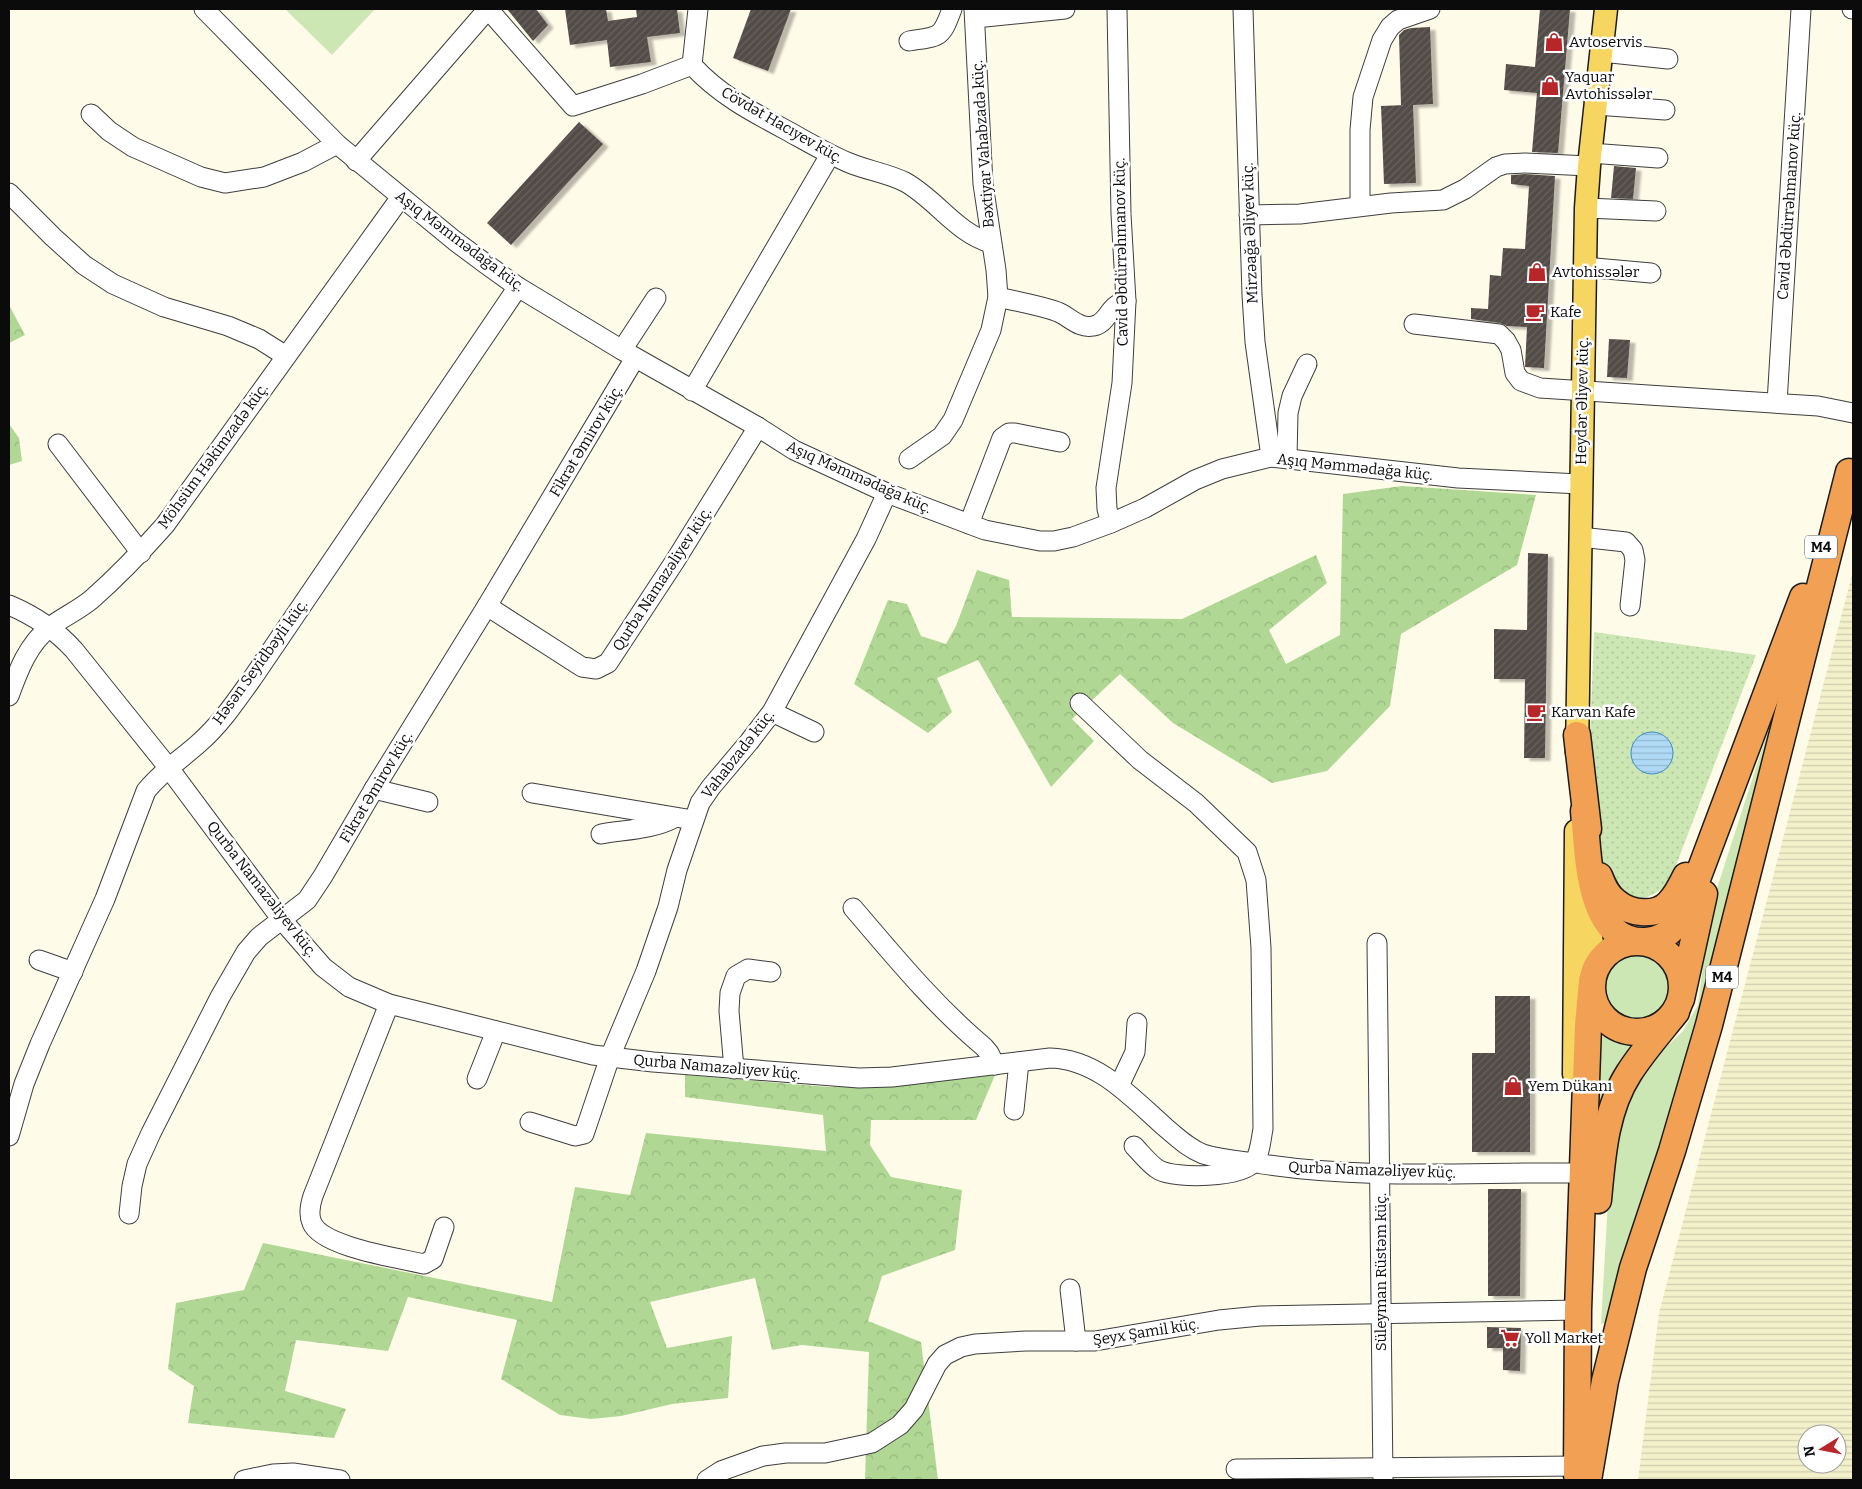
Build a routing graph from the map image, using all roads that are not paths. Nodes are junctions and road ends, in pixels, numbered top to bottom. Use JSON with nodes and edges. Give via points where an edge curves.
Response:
{"nodes":[{"id":1,"x":204,"y":9,"type":"edge"},
{"id":2,"x":488,"y":9,"type":"edge"},
{"id":3,"x":698,"y":9,"type":"edge"},
{"id":4,"x":952,"y":9,"type":"edge"},
{"id":5,"x":1065,"y":9,"type":"edge"},
{"id":6,"x":1117,"y":9,"type":"edge"},
{"id":7,"x":1243,"y":9,"type":"edge"},
{"id":8,"x":1430,"y":9,"type":"edge"},
{"id":9,"x":1606,"y":9,"type":"edge"},
{"id":10,"x":1801,"y":9,"type":"edge"},
{"id":11,"x":975,"y":13,"type":"edge"},
{"id":12,"x":909,"y":41,"type":"dead end"},
{"id":13,"x":1602,"y":52,"type":"junction"},
{"id":14,"x":1668,"y":59,"type":"dead end"},
{"id":15,"x":692,"y":65,"type":"junction"},
{"id":16,"x":1596,"y":105,"type":"junction"},
{"id":17,"x":1665,"y":110,"type":"dead end"},
{"id":18,"x":91,"y":114,"type":"dead end"},
{"id":19,"x":337,"y":144,"type":"junction"},
{"id":20,"x":830,"y":155,"type":"junction"},
{"id":21,"x":1658,"y":158,"type":"dead end"},
{"id":22,"x":1590,"y":160,"type":"junction"},
{"id":23,"x":356,"y":161,"type":"junction"},
{"id":24,"x":9,"y":193,"type":"edge"},
{"id":25,"x":401,"y":197,"type":"junction"},
{"id":26,"x":1360,"y":206,"type":"junction"},
{"id":27,"x":1586,"y":208,"type":"junction"},
{"id":28,"x":1656,"y":211,"type":"dead end"},
{"id":29,"x":1249,"y":215,"type":"junction"},
{"id":30,"x":991,"y":244,"type":"junction"},
{"id":31,"x":1584,"y":267,"type":"junction"},
{"id":32,"x":1651,"y":273,"type":"dead end"},
{"id":33,"x":518,"y":286,"type":"junction"},
{"id":34,"x":998,"y":297,"type":"junction"},
{"id":35,"x":656,"y":298,"type":"dead end"},
{"id":36,"x":1126,"y":301,"type":"junction"},
{"id":37,"x":1414,"y":324,"type":"dead end"},
{"id":38,"x":629,"y":354,"type":"junction"},
{"id":39,"x":286,"y":356,"type":"junction"},
{"id":40,"x":1306,"y":364,"type":"dead end"},
{"id":41,"x":692,"y":391,"type":"junction"},
{"id":42,"x":1582,"y":392,"type":"junction"},
{"id":43,"x":1777,"y":403,"type":"junction"},
{"id":44,"x":1853,"y":413,"type":"edge"},
{"id":45,"x":758,"y":428,"type":"junction"},
{"id":46,"x":1060,"y":442,"type":"dead end"},
{"id":47,"x":58,"y":444,"type":"dead end"},
{"id":48,"x":1279,"y":457,"type":"junction"},
{"id":49,"x":909,"y":459,"type":"dead end"},
{"id":50,"x":1851,"y":466,"type":"edge"},
{"id":51,"x":1580,"y":484,"type":"junction"},
{"id":52,"x":887,"y":493,"type":"junction"},
{"id":53,"x":1111,"y":523,"type":"junction"},
{"id":54,"x":969,"y":524,"type":"junction"},
{"id":55,"x":1580,"y":537,"type":"junction"},
{"id":56,"x":140,"y":553,"type":"junction"},
{"id":57,"x":9,"y":605,"type":"edge"},
{"id":58,"x":487,"y":606,"type":"junction"},
{"id":59,"x":1630,"y":606,"type":"dead end"},
{"id":60,"x":50,"y":627,"type":"junction"},
{"id":61,"x":1789,"y":634,"type":"junction"},
{"id":62,"x":9,"y":696,"type":"edge"},
{"id":63,"x":1080,"y":703,"type":"dead end"},
{"id":64,"x":772,"y":712,"type":"junction"},
{"id":65,"x":814,"y":732,"type":"dead end"},
{"id":66,"x":1577,"y":735,"type":"junction"},
{"id":67,"x":168,"y":767,"type":"junction"},
{"id":68,"x":374,"y":789,"type":"junction"},
{"id":69,"x":532,"y":793,"type":"dead end"},
{"id":70,"x":428,"y":802,"type":"dead end"},
{"id":71,"x":1584,"y":811,"type":"junction"},
{"id":72,"x":685,"y":818,"type":"junction"},
{"id":73,"x":601,"y":834,"type":"dead end"},
{"id":74,"x":1576,"y":836,"type":"junction"},
{"id":75,"x":853,"y":908,"type":"dead end"},
{"id":76,"x":282,"y":920,"type":"junction"},
{"id":77,"x":1639,"y":941,"type":"junction"},
{"id":78,"x":1377,"y":943,"type":"dead end"},
{"id":79,"x":39,"y":960,"type":"dead end"},
{"id":80,"x":73,"y":972,"type":"junction"},
{"id":81,"x":771,"y":972,"type":"dead end"},
{"id":82,"x":1592,"y":981,"type":"junction"},
{"id":83,"x":390,"y":1004,"type":"junction"},
{"id":84,"x":1678,"y":1005,"type":"junction"},
{"id":85,"x":1137,"y":1023,"type":"dead end"},
{"id":86,"x":496,"y":1031,"type":"junction"},
{"id":87,"x":610,"y":1057,"type":"junction"},
{"id":88,"x":1019,"y":1062,"type":"junction"},
{"id":89,"x":995,"y":1065,"type":"junction"},
{"id":90,"x":734,"y":1068,"type":"junction"},
{"id":91,"x":477,"y":1079,"type":"dead end"},
{"id":92,"x":1119,"y":1086,"type":"junction"},
{"id":93,"x":1014,"y":1110,"type":"dead end"},
{"id":94,"x":530,"y":1122,"type":"dead end"},
{"id":95,"x":9,"y":1136,"type":"edge"},
{"id":96,"x":1134,"y":1146,"type":"dead end"},
{"id":97,"x":1253,"y":1163,"type":"junction"},
{"id":98,"x":1380,"y":1173,"type":"junction"},
{"id":99,"x":1576,"y":1173,"type":"junction"},
{"id":100,"x":129,"y":1214,"type":"dead end"},
{"id":101,"x":444,"y":1227,"type":"dead end"},
{"id":102,"x":1070,"y":1289,"type":"dead end"},
{"id":103,"x":1578,"y":1310,"type":"junction"},
{"id":104,"x":1381,"y":1314,"type":"junction"},
{"id":105,"x":1076,"y":1341,"type":"junction"},
{"id":106,"x":1236,"y":1469,"type":"dead end"},
{"id":107,"x":1383,"y":1474,"type":"edge"},
{"id":108,"x":1582,"y":1477,"type":"edge"},
{"id":109,"x":244,"y":1480,"type":"edge"},
{"id":110,"x":340,"y":1480,"type":"edge"},
{"id":111,"x":707,"y":1480,"type":"edge"}],
"edges":[{"from":1,"to":19,"type":"street","name":"Aşıq Məmmədağa küç."},
{"from":2,"to":15,"type":"street","via":[[573,106]]},
{"from":2,"to":23,"type":"street"},
{"from":3,"to":15,"type":"street"},
{"from":4,"to":12,"type":"street","via":[[939,36]]},
{"from":5,"to":11,"type":"street"},
{"from":6,"to":36,"type":"street","name":"Cavid Əbdürrəhmanov küç.","via":[[1120,204]]},
{"from":7,"to":29,"type":"street","name":"Mirzəağa Əliyev küç."},
{"from":8,"to":26,"type":"street","via":[[1398,20],[1382,40],[1363,97]]},
{"from":9,"to":13,"type":"main road","name":"Heydər Əliyev küç."},
{"from":10,"to":43,"type":"street","name":"Cavid Əbdürrəhmanov küç."},
{"from":11,"to":30,"type":"street","name":"Bəxtiyar Vahabzadə küç.","via":[[983,184]]},
{"from":13,"to":14,"type":"street"},
{"from":13,"to":16,"type":"main road","name":"Heydər Əliyev küç."},
{"from":15,"to":20,"type":"street","name":"Cövdət Hacıyev küç.","via":[[734,100]]},
{"from":16,"to":17,"type":"street"},
{"from":16,"to":22,"type":"main road","name":"Heydər Əliyev küç."},
{"from":18,"to":19,"type":"street","via":[[133,147],[201,177],[225,183],[264,177]]},
{"from":19,"to":23,"type":"street","name":"Aşıq Məmmədağa küç."},
{"from":20,"to":30,"type":"street","name":"Cövdət Hacıyev küç.","via":[[902,181],[918,190],[964,231]]},
{"from":20,"to":41,"type":"street"},
{"from":21,"to":22,"type":"street"},
{"from":22,"to":26,"type":"street","via":[[1505,164],[1443,200]]},
{"from":22,"to":27,"type":"main road","name":"Heydər Əliyev küç."},
{"from":23,"to":25,"type":"street","name":"Aşıq Məmmədağa küç."},
{"from":24,"to":39,"type":"street","via":[[84,265],[113,284],[164,307],[228,326],[259,339]]},
{"from":25,"to":33,"type":"street","name":"Aşıq Məmmədağa küç."},
{"from":25,"to":39,"type":"street","name":"Möhsüm Həkimzadə küç."},
{"from":26,"to":29,"type":"street","via":[[1300,214]]},
{"from":27,"to":28,"type":"street"},
{"from":27,"to":31,"type":"main road","name":"Heydər Əliyev küç."},
{"from":29,"to":48,"type":"street","name":"Mirzəağa Əliyev küç.","via":[[1255,342]]},
{"from":30,"to":34,"type":"street","name":"Bəxtiyar Vahabzadə küç."},
{"from":31,"to":32,"type":"street"},
{"from":31,"to":42,"type":"main road","name":"Heydər Əliyev küç."},
{"from":33,"to":38,"type":"street","name":"Aşıq Məmmədağa küç."},
{"from":33,"to":67,"type":"street","name":"Həsən Seyidbəyli küç.","via":[[254,676],[199,744]]},
{"from":34,"to":36,"type":"street","via":[[1044,307],[1082,326],[1103,322],[1118,303]]},
{"from":34,"to":49,"type":"street","name":"Bəxtiyar Vahabzadə küç.","via":[[991,330],[953,420],[942,436]]},
{"from":35,"to":38,"type":"street","name":"Fikrət Əmirov küç."},
{"from":36,"to":53,"type":"street","name":"Cavid Əbdürrəhmanov küç.","via":[[1122,383],[1106,488]]},
{"from":37,"to":42,"type":"street","via":[[1499,334],[1511,350],[1515,372],[1521,381],[1540,388]]},
{"from":38,"to":41,"type":"street","name":"Aşıq Məmmədağa küç."},
{"from":38,"to":58,"type":"street","name":"Fikrət Əmirov küç."},
{"from":39,"to":56,"type":"street","name":"Möhsüm Həkimzadə küç.","via":[[165,525]]},
{"from":40,"to":48,"type":"street","via":[[1292,396]]},
{"from":41,"to":45,"type":"street","name":"Aşıq Məmmədağa küç."},
{"from":42,"to":43,"type":"street"},
{"from":42,"to":51,"type":"main road","name":"Heydər Əliyev küç."},
{"from":43,"to":44,"type":"street"},
{"from":45,"to":52,"type":"street","name":"Aşıq Məmmədağa küç.","via":[[794,450]]},
{"from":45,"to":58,"type":"street","name":"Qurba Namazəliyev küç.","via":[[608,663],[596,668],[582,667]]},
{"from":46,"to":54,"type":"street","via":[[1016,433],[1002,438]]},
{"from":47,"to":56,"type":"street"},
{"from":48,"to":51,"type":"street","name":"Aşıq Məmmədağa küç.","via":[[1458,478]]},
{"from":48,"to":53,"type":"street","name":"Aşıq Məmmədağa küç.","via":[[1222,469]]},
{"from":50,"to":61,"type":"highway","number":"M4"},
{"from":50,"to":108,"type":"highway","number":"M4","via":[[1710,1025],[1632,1268]]},
{"from":51,"to":55,"type":"main road","name":"Heydər Əliyev küç."},
{"from":52,"to":54,"type":"street","name":"Aşıq Məmmədağa küç."},
{"from":52,"to":64,"type":"street","name":"Vahabzadə küç.","via":[[866,540]]},
{"from":53,"to":54,"type":"street","name":"Aşıq Məmmədağa küç.","via":[[1073,537],[1047,541],[1016,538]]},
{"from":55,"to":59,"type":"street","via":[[1626,542],[1633,550],[1635,560]]},
{"from":55,"to":66,"type":"main road","name":"Heydər Əliyev küç."},
{"from":56,"to":60,"type":"street","name":"Möhsüm Həkimzadə küç.","via":[[86,604]]},
{"from":57,"to":60,"type":"street","name":"Qurba Namazəliyev küç."},
{"from":58,"to":68,"type":"street","name":"Fikrət Əmirov küç."},
{"from":60,"to":62,"type":"street","name":"Möhsüm Həkimzadə küç.","via":[[26,656]]},
{"from":60,"to":67,"type":"street","name":"Qurba Namazəliyev küç.","via":[[74,650]]},
{"from":61,"to":71,"type":"highway","via":[[1686,876],[1668,904],[1658,910],[1643,912],[1627,910],[1615,902],[1605,890],[1592,856]]},
{"from":61,"to":77,"type":"highway","via":[[1684,912],[1676,926],[1663,937]]},
{"from":61,"to":84,"type":"highway","via":[[1706,885]]},
{"from":63,"to":97,"type":"street","via":[[1140,760],[1196,803],[1248,852],[1256,880],[1261,948],[1264,1129]]},
{"from":64,"to":65,"type":"street"},
{"from":64,"to":72,"type":"street","name":"Vahabzadə küç."},
{"from":66,"to":71,"type":"highway"},
{"from":66,"to":74,"type":"main road","name":"Heydər Əliyev küç."},
{"from":67,"to":76,"type":"street","name":"Qurba Namazəliyev küç."},
{"from":67,"to":80,"type":"street","name":"Həsən Seyidbəyli küç.","via":[[146,790]]},
{"from":68,"to":70,"type":"street"},
{"from":68,"to":76,"type":"street","name":"Fikrət Əmirov küç.","via":[[307,900]]},
{"from":69,"to":72,"type":"street"},
{"from":71,"to":77,"type":"highway","via":[[1592,883],[1604,917],[1613,931]]},
{"from":72,"to":73,"type":"street"},
{"from":72,"to":87,"type":"street","name":"Vahabzadə küç.","via":[[662,926]]},
{"from":74,"to":82,"type":"main road","via":[[1592,932]]},
{"from":74,"to":99,"type":"main road"},
{"from":75,"to":89,"type":"street","via":[[922,989],[984,1047]]},
{"from":76,"to":83,"type":"street","name":"Qurba Namazəliyev küç.","via":[[323,967],[349,987]]},
{"from":76,"to":100,"type":"street","name":"Fikrət Əmirov küç.","via":[[246,952],[220,997],[151,1133],[132,1186]]},
{"from":77,"to":82,"type":"highway","via":[[1626,942],[1603,956]]},
{"from":77,"to":84,"type":"highway","via":[[1658,947],[1674,960],[1683,986]]},
{"from":78,"to":98,"type":"street","name":"Süleyman Rüstəm küç."},
{"from":79,"to":80,"type":"street"},
{"from":80,"to":95,"type":"street","name":"Həsən Seyidbəyli küç.","via":[[24,1084]]},
{"from":81,"to":90,"type":"street","via":[[748,969],[736,976],[730,993],[729,1012]]},
{"from":82,"to":84,"type":"highway","via":[[1592,995],[1597,1008],[1604,1019],[1622,1030],[1642,1032],[1655,1029],[1666,1022]]},
{"from":82,"to":103,"type":"highway"},
{"from":83,"to":86,"type":"street","name":"Qurba Namazəliyev küç."},
{"from":83,"to":101,"type":"street","via":[[313,1196],[309,1209],[312,1223],[327,1238],[344,1245],[424,1264],[433,1259]]},
{"from":84,"to":108,"type":"highway","via":[[1628,1074],[1607,1128],[1597,1219]]},
{"from":85,"to":92,"type":"street","via":[[1134,1052]]},
{"from":86,"to":87,"type":"street","name":"Qurba Namazəliyev küç."},
{"from":86,"to":91,"type":"street"},
{"from":87,"to":90,"type":"street","name":"Qurba Namazəliyev küç."},
{"from":87,"to":94,"type":"street","name":"Vahabzadə küç.","via":[[584,1134],[575,1136]]},
{"from":88,"to":89,"type":"street","name":"Qurba Namazəliyev küç."},
{"from":88,"to":92,"type":"street","name":"Qurba Namazəliyev küç.","via":[[1066,1058],[1098,1071]]},
{"from":88,"to":93,"type":"street"},
{"from":89,"to":90,"type":"street","name":"Qurba Namazəliyev küç.","via":[[859,1078]]},
{"from":92,"to":97,"type":"street","name":"Qurba Namazəliyev küç.","via":[[1192,1149],[1223,1159]]},
{"from":96,"to":97,"type":"street","via":[[1158,1169],[1170,1174],[1230,1173]]},
{"from":97,"to":98,"type":"street","name":"Qurba Namazəliyev küç.","via":[[1331,1172]]},
{"from":98,"to":99,"type":"street","name":"Qurba Namazəliyev küç."},
{"from":98,"to":104,"type":"street","name":"Süleyman Rüstəm küç."},
{"from":99,"to":103,"type":"main road"},
{"from":102,"to":105,"type":"street"},
{"from":103,"to":104,"type":"street","name":"Şeyx Şamil küç."},
{"from":103,"to":108,"type":"highway"},
{"from":104,"to":105,"type":"street","name":"Şeyx Şamil küç.","via":[[1260,1316],[1110,1339]]},
{"from":104,"to":107,"type":"street","name":"Süleyman Rüstəm küç."},
{"from":105,"to":111,"type":"street","name":"Şeyx Şamil küç.","via":[[961,1347],[945,1355],[937,1364],[914,1409],[900,1425],[872,1443],[824,1453],[763,1456],[721,1471]]},
{"from":106,"to":107,"type":"street"},
{"from":107,"to":108,"type":"street"},
{"from":109,"to":110,"type":"street","via":[[293,1473]]}]}
